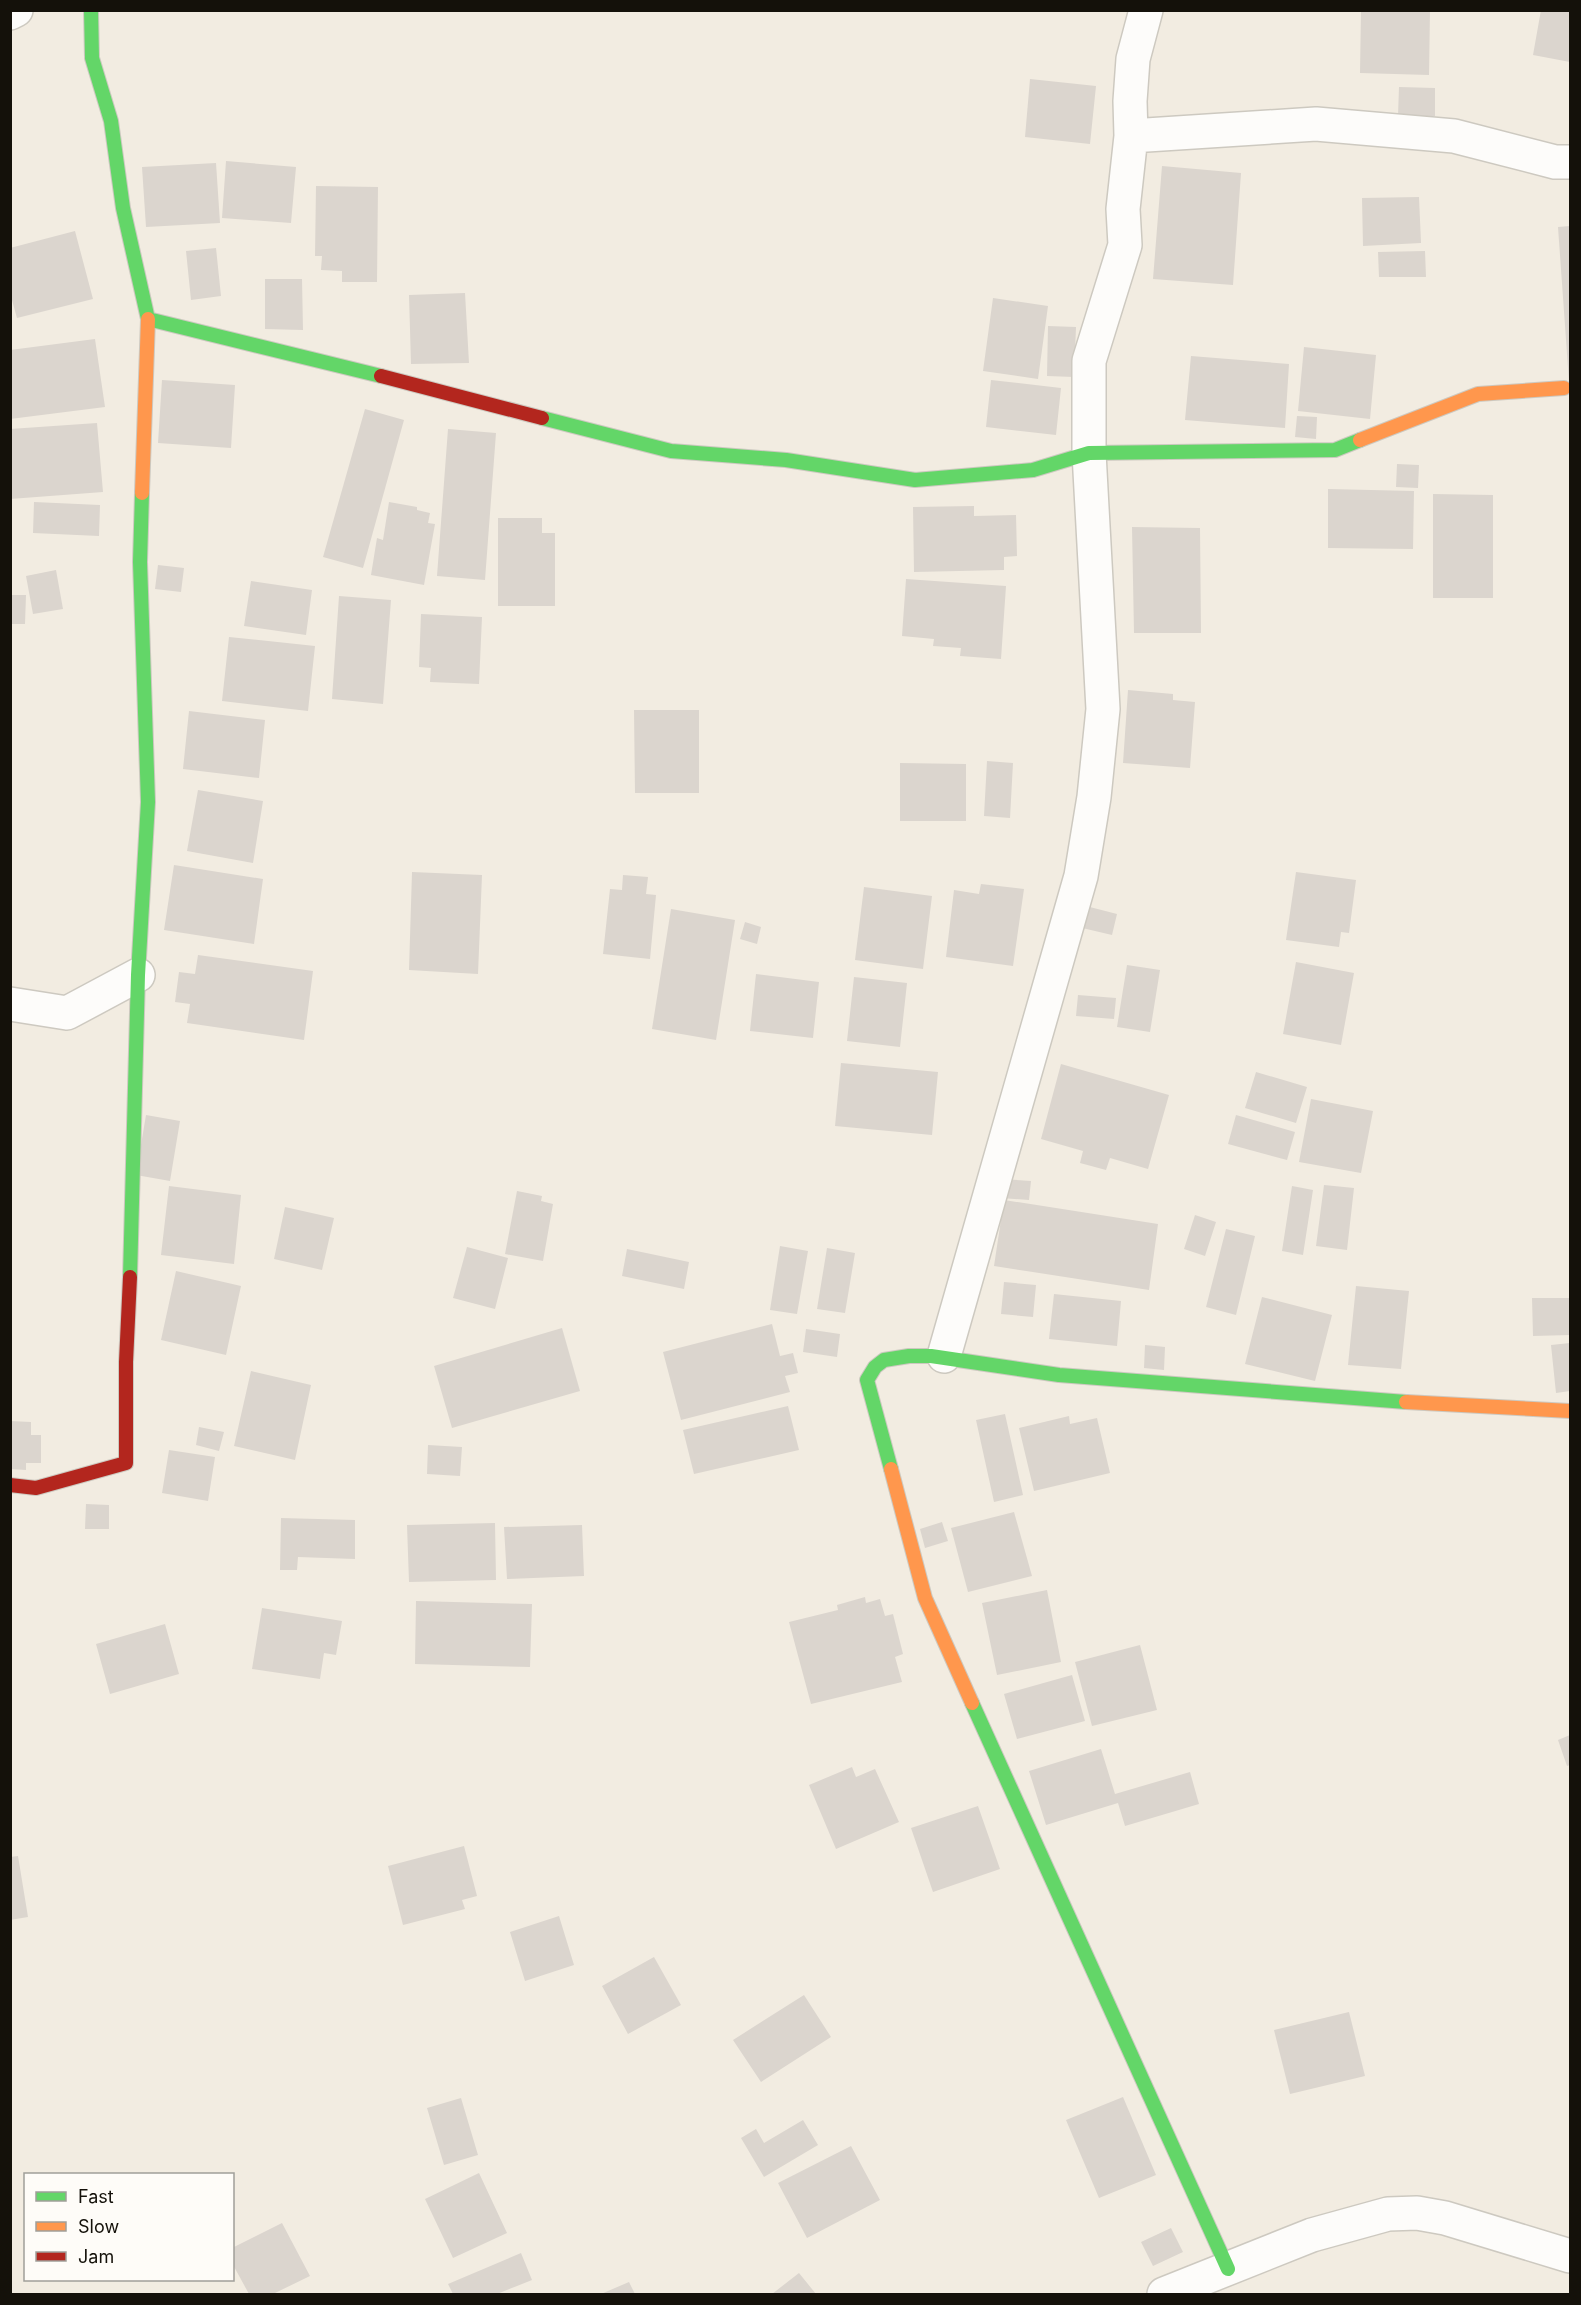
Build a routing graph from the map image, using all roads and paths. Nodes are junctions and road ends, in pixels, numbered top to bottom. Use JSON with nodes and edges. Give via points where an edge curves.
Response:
{"nodes":[{"id":1,"x":16,"y":10,"type":"edge"},
{"id":2,"x":91,"y":10,"type":"edge"},
{"id":3,"x":1146,"y":10,"type":"edge"},
{"id":4,"x":10,"y":13,"type":"edge"},
{"id":5,"x":1131,"y":136,"type":"junction"},
{"id":6,"x":1570,"y":162,"type":"edge"},
{"id":7,"x":148,"y":319,"type":"junction"},
{"id":8,"x":1564,"y":388,"type":"dead end"},
{"id":9,"x":1089,"y":453,"type":"junction"},
{"id":10,"x":138,"y":975,"type":"junction"},
{"id":11,"x":10,"y":1004,"type":"edge"},
{"id":12,"x":944,"y":1356,"type":"junction"},
{"id":13,"x":1570,"y":1411,"type":"edge"},
{"id":14,"x":10,"y":1485,"type":"edge"},
{"id":15,"x":1570,"y":2256,"type":"edge"},
{"id":16,"x":1228,"y":2269,"type":"junction"},
{"id":17,"x":1164,"y":2295,"type":"edge"}],
"edges":[{"from":1,"to":4,"type":"street"},
{"from":2,"to":7,"type":"street","via":[[92,58],[111,121],[123,208]]},
{"from":3,"to":5,"type":"street","via":[[1133,59]]},
{"from":5,"to":6,"type":"street","via":[[1316,124],[1454,136],[1555,162]]},
{"from":5,"to":9,"type":"street","via":[[1123,209],[1125,245],[1089,361]]},
{"from":7,"to":9,"type":"street","via":[[671,451],[786,460],[915,480],[1033,470]]},
{"from":7,"to":10,"type":"street","via":[[140,562],[148,802]]},
{"from":8,"to":9,"type":"street","via":[[1478,394],[1335,450]]},
{"from":9,"to":12,"type":"street","via":[[1103,708],[1094,797],[1083,865]]},
{"from":10,"to":11,"type":"street","via":[[68,1013]]},
{"from":10,"to":14,"type":"street","via":[[126,1463],[36,1488]]},
{"from":12,"to":13,"type":"street","via":[[1030,1373],[1436,1405]]},
{"from":12,"to":16,"type":"street","via":[[887,1359],[874,1366],[867,1380],[925,1599]]},
{"from":15,"to":16,"type":"street","via":[[1417,2212],[1388,2214],[1312,2235]]},
{"from":16,"to":17,"type":"street"}]}
